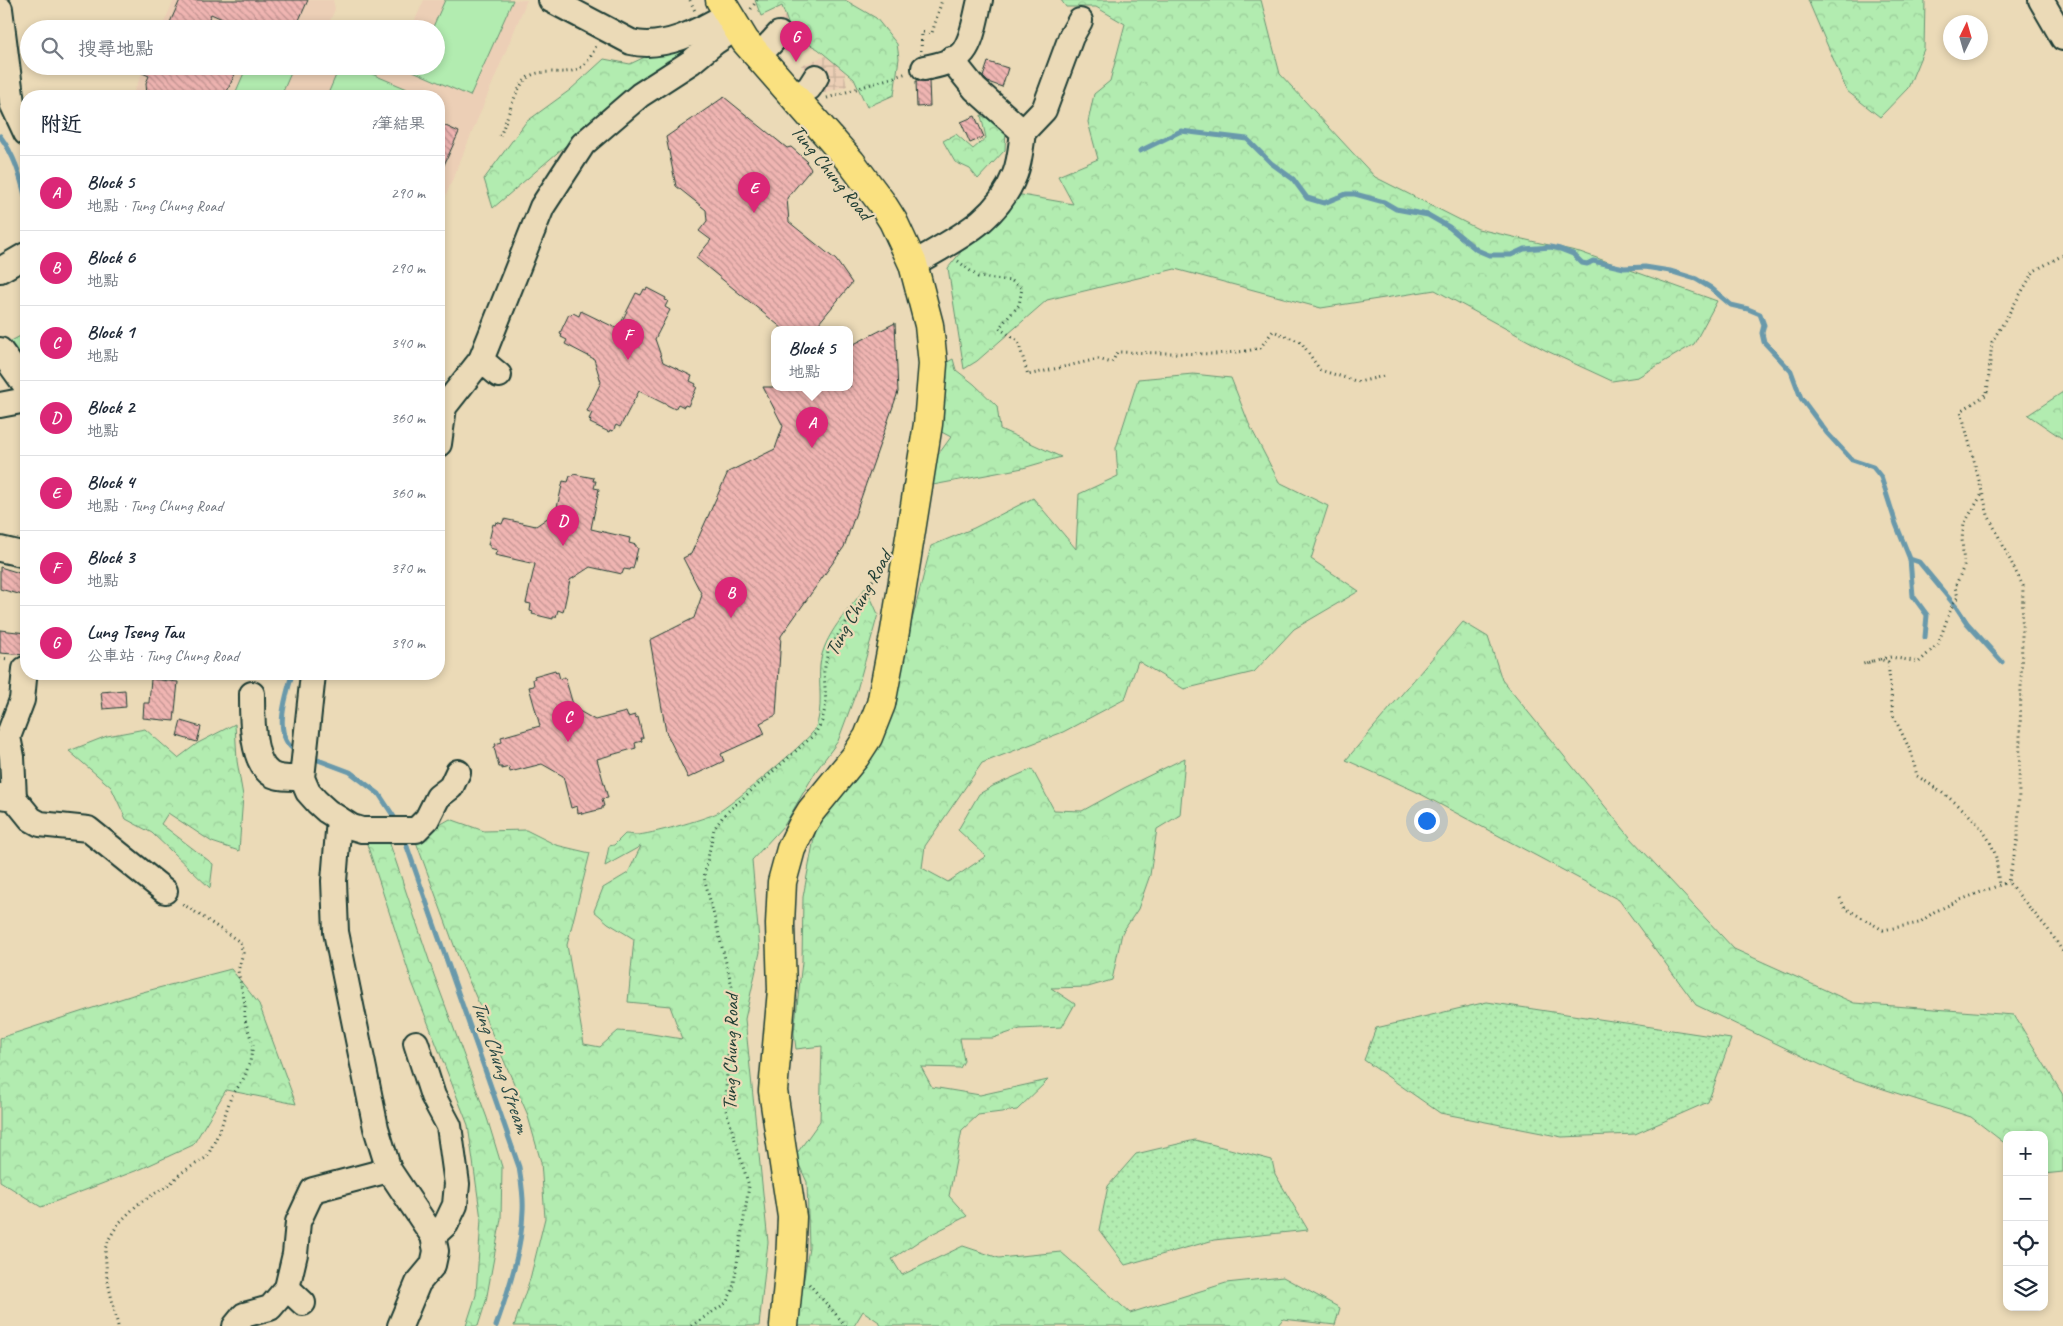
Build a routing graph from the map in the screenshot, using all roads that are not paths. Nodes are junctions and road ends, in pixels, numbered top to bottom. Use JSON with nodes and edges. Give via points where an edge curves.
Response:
{"nodes":[{"id":1,"x":551,"y":0,"type":"edge"},
{"id":2,"x":980,"y":0,"type":"edge"},
{"id":3,"x":2041,"y":0,"type":"edge"},
{"id":4,"x":0,"y":9,"type":"edge"},
{"id":5,"x":717,"y":17,"type":"edge"},
{"id":6,"x":1080,"y":21,"type":"dead end"},
{"id":7,"x":779,"y":34,"type":"dead end"},
{"id":8,"x":2063,"y":38,"type":"edge"},
{"id":9,"x":758,"y":57,"type":"junction"},
{"id":10,"x":951,"y":60,"type":"junction"},
{"id":11,"x":924,"y":68,"type":"road end"},
{"id":12,"x":816,"y":76,"type":"dead end"},
{"id":13,"x":794,"y":97,"type":"junction"},
{"id":14,"x":20,"y":120,"type":"edge"},
{"id":15,"x":1024,"y":132,"type":"junction"},
{"id":16,"x":20,"y":258,"type":"edge"},
{"id":17,"x":913,"y":264,"type":"junction"},
{"id":18,"x":0,"y":270,"type":"edge"},
{"id":19,"x":0,"y":350,"type":"edge"},
{"id":20,"x":481,"y":360,"type":"junction"},
{"id":21,"x":500,"y":375,"type":"dead end"},
{"id":22,"x":20,"y":378,"type":"edge"},
{"id":23,"x":20,"y":401,"type":"edge"},
{"id":24,"x":0,"y":405,"type":"edge"},
{"id":25,"x":445,"y":406,"type":"edge"},
{"id":26,"x":0,"y":549,"type":"edge"},
{"id":27,"x":20,"y":554,"type":"edge"},
{"id":28,"x":24,"y":680,"type":"edge"},
{"id":29,"x":312,"y":680,"type":"edge"},
{"id":30,"x":252,"y":694,"type":"dead end"},
{"id":31,"x":303,"y":762,"type":"junction"},
{"id":32,"x":458,"y":772,"type":"dead end"},
{"id":33,"x":7,"y":797,"type":"edge"},
{"id":34,"x":339,"y":819,"type":"junction"},
{"id":35,"x":165,"y":891,"type":"road end"},
{"id":36,"x":416,"y":1044,"type":"dead end"},
{"id":37,"x":389,"y":1170,"type":"junction"},
{"id":38,"x":433,"y":1236,"type":"junction"},
{"id":39,"x":235,"y":1326,"type":"edge"},
{"id":40,"x":400,"y":1326,"type":"edge"},
{"id":41,"x":784,"y":1326,"type":"edge"}],
"edges":[{"from":1,"to":5,"type":"street","via":[[631,42],[641,44],[655,44]]},
{"from":2,"to":10,"type":"street","via":[[963,53]]},
{"from":3,"to":8,"type":"street"},
{"from":4,"to":14,"type":"street","via":[[12,103]]},
{"from":5,"to":9,"type":"main road","name":"Tung Chung Road"},
{"from":5,"to":20,"type":"street","via":[[715,42],[640,95],[583,144],[542,207]]},
{"from":6,"to":15,"type":"street","via":[[1044,110]]},
{"from":7,"to":9,"type":"street"},
{"from":9,"to":13,"type":"main road","name":"Tung Chung Road"},
{"from":10,"to":11,"type":"street"},
{"from":10,"to":15,"type":"street","via":[[976,89]]},
{"from":12,"to":13,"type":"street","via":[[809,88]]},
{"from":13,"to":17,"type":"main road","name":"Tung Chung Road","via":[[872,189],[893,221]]},
{"from":15,"to":17,"type":"street","via":[[1015,174],[999,204],[970,231]]},
{"from":16,"to":18,"type":"street"},
{"from":17,"to":41,"type":"main road","name":"Tung Chung Road","via":[[929,325],[931,401],[884,692],[862,746],[811,811],[796,837],[782,882],[782,990],[773,1091],[791,1200],[792,1234]]},
{"from":19,"to":22,"type":"street"},
{"from":20,"to":21,"type":"street"},
{"from":20,"to":25,"type":"street"},
{"from":23,"to":24,"type":"street"},
{"from":26,"to":27,"type":"street"},
{"from":28,"to":33,"type":"street","via":[[22,700],[8,737],[12,757]]},
{"from":29,"to":31,"type":"street"},
{"from":30,"to":31,"type":"street","via":[[252,721],[263,766],[272,774],[286,778]]},
{"from":31,"to":34,"type":"street","via":[[308,792]]},
{"from":32,"to":34,"type":"street","via":[[451,786],[438,797],[427,819],[416,830],[362,830]]},
{"from":33,"to":35,"type":"street","via":[[40,824],[88,829]]},
{"from":34,"to":37,"type":"street","via":[[334,881],[336,932],[376,1128]]},
{"from":36,"to":38,"type":"street","via":[[433,1096],[449,1126],[457,1184],[455,1206],[446,1224]]},
{"from":37,"to":38,"type":"street"},
{"from":37,"to":39,"type":"street","via":[[313,1190],[298,1222],[295,1295],[270,1308],[244,1315]]},
{"from":38,"to":40,"type":"street","via":[[436,1251],[433,1265],[418,1283]]}]}
